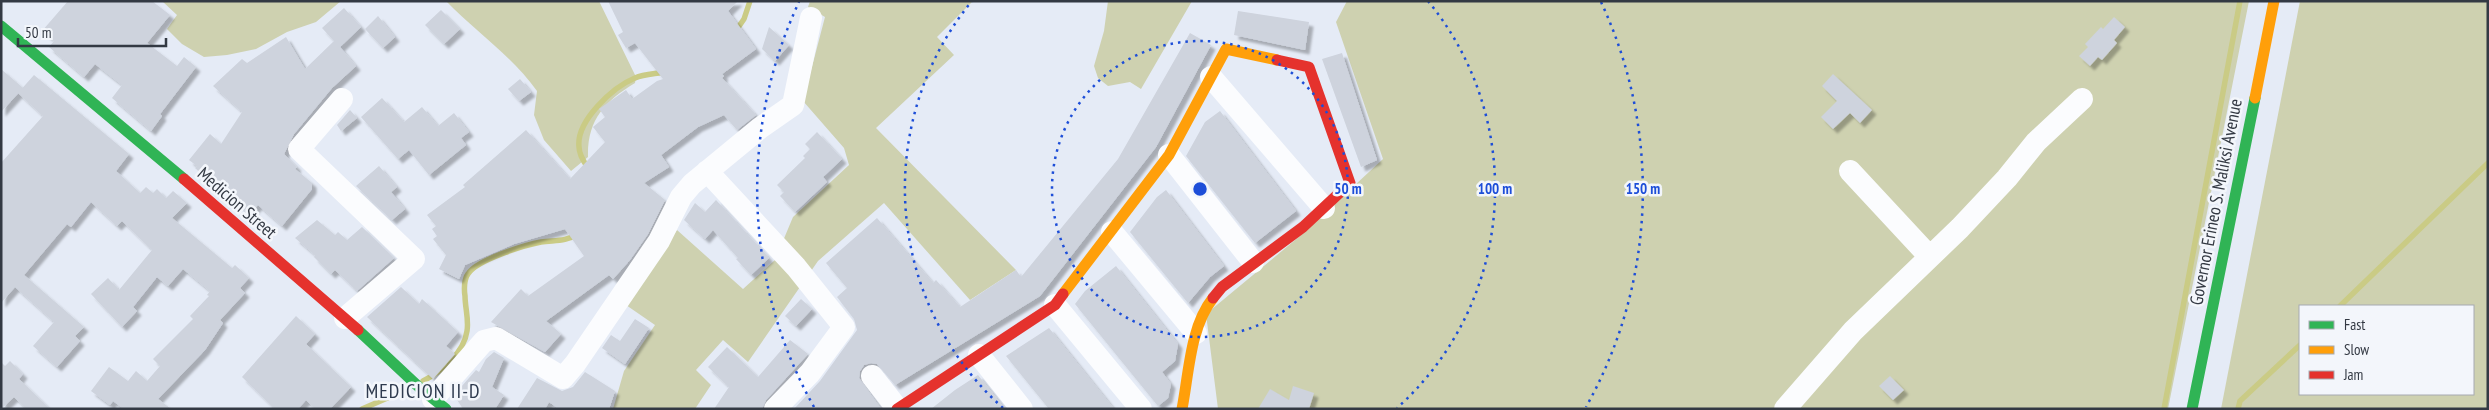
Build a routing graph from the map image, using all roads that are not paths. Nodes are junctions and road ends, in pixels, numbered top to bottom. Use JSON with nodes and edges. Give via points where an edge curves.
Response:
{"nodes":[{"id":1,"x":2274,"y":1,"type":"edge"},
{"id":2,"x":811,"y":18,"type":"dead end"},
{"id":3,"x":1,"y":26,"type":"edge"},
{"id":4,"x":1211,"y":76,"type":"junction"},
{"id":5,"x":342,"y":99,"type":"dead end"},
{"id":6,"x":2082,"y":99,"type":"dead end"},
{"id":7,"x":1169,"y":155,"type":"junction"},
{"id":8,"x":707,"y":171,"type":"junction"},
{"id":9,"x":1850,"y":171,"type":"dead end"},
{"id":10,"x":1324,"y":208,"type":"junction"},
{"id":11,"x":1112,"y":232,"type":"junction"},
{"id":12,"x":1929,"y":256,"type":"junction"},
{"id":13,"x":1253,"y":262,"type":"junction"},
{"id":14,"x":1055,"y":305,"type":"junction"},
{"id":15,"x":345,"y":318,"type":"junction"},
{"id":16,"x":1196,"y":333,"type":"junction"},
{"id":17,"x":979,"y":355,"type":"junction"},
{"id":18,"x":872,"y":376,"type":"dead end"},
{"id":19,"x":433,"y":399,"type":"edge"},
{"id":20,"x":775,"y":409,"type":"edge"},
{"id":21,"x":897,"y":409,"type":"edge"},
{"id":22,"x":1022,"y":409,"type":"edge"},
{"id":23,"x":1141,"y":409,"type":"edge"},
{"id":24,"x":1182,"y":409,"type":"edge"},
{"id":25,"x":1785,"y":409,"type":"edge"},
{"id":26,"x":2192,"y":409,"type":"edge"}],
"edges":[{"from":1,"to":26,"type":"street","name":"Governor Erineo S. Maliksi Avenue"},
{"from":2,"to":8,"type":"street","via":[[793,105]]},
{"from":3,"to":15,"type":"street","name":"Medicion Street"},
{"from":4,"to":7,"type":"street"},
{"from":4,"to":10,"type":"street"},
{"from":4,"to":10,"type":"street","via":[[1226,50],[1309,67],[1350,183]]},
{"from":5,"to":15,"type":"street","via":[[299,148],[414,259]]},
{"from":6,"to":12,"type":"street","via":[[2036,142],[1982,205]]},
{"from":7,"to":11,"type":"street"},
{"from":7,"to":13,"type":"street"},
{"from":8,"to":19,"type":"street","via":[[681,197],[659,241],[563,378],[496,338],[484,341]]},
{"from":8,"to":20,"type":"street","via":[[796,267],[844,327],[810,374]]},
{"from":9,"to":12,"type":"street"},
{"from":10,"to":13,"type":"street"},
{"from":11,"to":14,"type":"street"},
{"from":11,"to":16,"type":"street"},
{"from":12,"to":25,"type":"street","via":[[1853,331]]},
{"from":13,"to":16,"type":"street","via":[[1222,288],[1206,308]]},
{"from":14,"to":17,"type":"street"},
{"from":14,"to":23,"type":"street"},
{"from":15,"to":19,"type":"street","name":"Medicion Street"},
{"from":16,"to":24,"type":"street"},
{"from":17,"to":21,"type":"street"},
{"from":17,"to":22,"type":"street"},
{"from":18,"to":21,"type":"street"}]}
